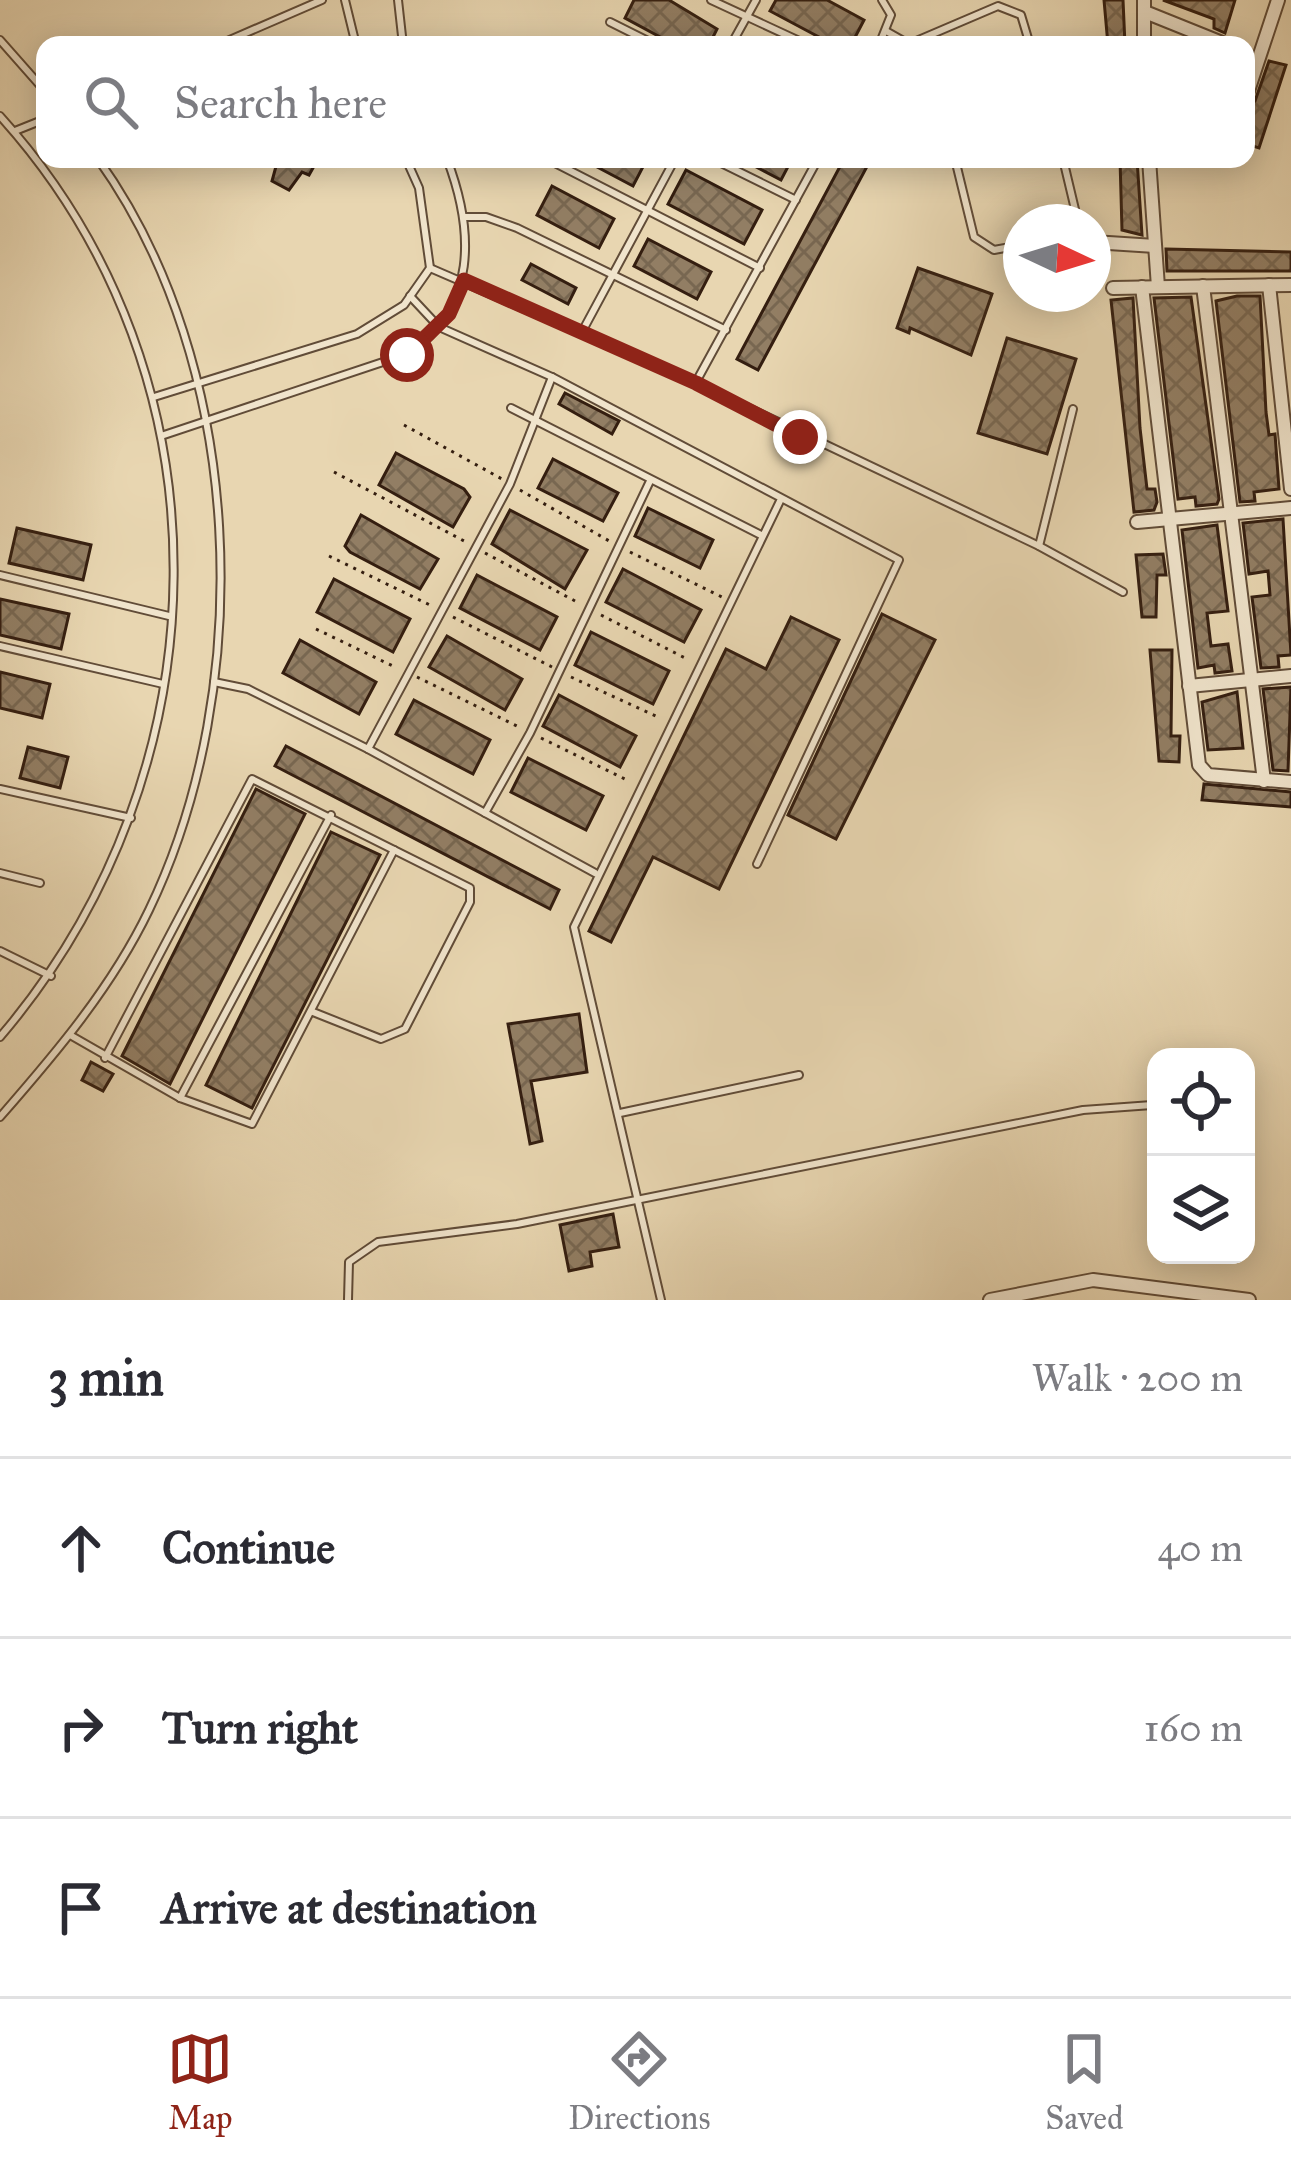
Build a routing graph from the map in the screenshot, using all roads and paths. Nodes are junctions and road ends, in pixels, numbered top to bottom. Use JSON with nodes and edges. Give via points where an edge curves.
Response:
{"nodes":[{"id":1,"x":322,"y":0,"type":"edge"},
{"id":2,"x":345,"y":0,"type":"edge"},
{"id":3,"x":398,"y":0,"type":"edge"},
{"id":4,"x":711,"y":0,"type":"edge"},
{"id":5,"x":756,"y":0,"type":"edge"},
{"id":6,"x":882,"y":0,"type":"edge"},
{"id":7,"x":1278,"y":0,"type":"edge"},
{"id":8,"x":1144,"y":6,"type":"edge"},
{"id":9,"x":747,"y":17,"type":"junction"},
{"id":10,"x":610,"y":22,"type":"dead end"},
{"id":11,"x":886,"y":32,"type":"junction"},
{"id":12,"x":239,"y":36,"type":"edge"},
{"id":13,"x":354,"y":36,"type":"edge"},
{"id":14,"x":402,"y":36,"type":"edge"},
{"id":15,"x":638,"y":36,"type":"edge"},
{"id":16,"x":736,"y":36,"type":"edge"},
{"id":17,"x":788,"y":36,"type":"edge"},
{"id":18,"x":884,"y":36,"type":"edge"},
{"id":19,"x":894,"y":36,"type":"edge"},
{"id":20,"x":929,"y":36,"type":"edge"},
{"id":21,"x":1027,"y":36,"type":"edge"},
{"id":22,"x":1208,"y":36,"type":"edge"},
{"id":23,"x":0,"y":40,"type":"edge"},
{"id":24,"x":1255,"y":56,"type":"edge"},
{"id":25,"x":1260,"y":58,"type":"junction"},
{"id":26,"x":1255,"y":72,"type":"edge"},
{"id":27,"x":36,"y":81,"type":"edge"},
{"id":28,"x":0,"y":116,"type":"edge"},
{"id":29,"x":36,"y":122,"type":"edge"},
{"id":30,"x":14,"y":131,"type":"junction"},
{"id":31,"x":36,"y":163,"type":"edge"},
{"id":32,"x":39,"y":168,"type":"edge"},
{"id":33,"x":104,"y":168,"type":"edge"},
{"id":34,"x":410,"y":168,"type":"edge"},
{"id":35,"x":450,"y":168,"type":"edge"},
{"id":36,"x":565,"y":168,"type":"edge"},
{"id":37,"x":671,"y":168,"type":"edge"},
{"id":38,"x":731,"y":168,"type":"edge"},
{"id":39,"x":813,"y":168,"type":"edge"},
{"id":40,"x":957,"y":168,"type":"edge"},
{"id":41,"x":1065,"y":168,"type":"edge"},
{"id":42,"x":1150,"y":168,"type":"edge"},
{"id":43,"x":796,"y":200,"type":"junction"},
{"id":44,"x":1074,"y":204,"type":"edge"},
{"id":45,"x":650,"y":210,"type":"junction"},
{"id":46,"x":465,"y":217,"type":"junction"},
{"id":47,"x":1111,"y":243,"type":"edge"},
{"id":48,"x":1155,"y":246,"type":"junction"},
{"id":49,"x":1003,"y":248,"type":"edge"},
{"id":50,"x":430,"y":268,"type":"junction"},
{"id":51,"x":760,"y":268,"type":"junction"},
{"id":52,"x":616,"y":272,"type":"junction"},
{"id":53,"x":464,"y":280,"type":"junction"},
{"id":54,"x":1269,"y":285,"type":"junction"},
{"id":55,"x":1291,"y":285,"type":"edge"},
{"id":56,"x":1203,"y":286,"type":"junction"},
{"id":57,"x":1142,"y":287,"type":"junction"},
{"id":58,"x":1158,"y":287,"type":"junction"},
{"id":59,"x":1113,"y":288,"type":"dead end"},
{"id":60,"x":410,"y":296,"type":"junction"},
{"id":61,"x":439,"y":327,"type":"junction"},
{"id":62,"x":726,"y":330,"type":"junction"},
{"id":63,"x":582,"y":332,"type":"junction"},
{"id":64,"x":552,"y":377,"type":"junction"},
{"id":65,"x":198,"y":380,"type":"junction"},
{"id":66,"x":696,"y":383,"type":"junction"},
{"id":67,"x":154,"y":397,"type":"junction"},
{"id":68,"x":511,"y":408,"type":"dead end"},
{"id":69,"x":1073,"y":410,"type":"dead end"},
{"id":70,"x":207,"y":421,"type":"junction"},
{"id":71,"x":539,"y":421,"type":"junction"},
{"id":72,"x":404,"y":425,"type":"dead end"},
{"id":73,"x":163,"y":435,"type":"junction"},
{"id":74,"x":334,"y":472,"type":"dead end"},
{"id":75,"x":650,"y":481,"type":"junction"},
{"id":76,"x":511,"y":484,"type":"junction"},
{"id":77,"x":1291,"y":489,"type":"edge"},
{"id":78,"x":780,"y":501,"type":"junction"},
{"id":79,"x":1291,"y":508,"type":"edge"},
{"id":80,"x":1233,"y":514,"type":"junction"},
{"id":81,"x":1168,"y":520,"type":"junction"},
{"id":82,"x":1137,"y":522,"type":"dead end"},
{"id":83,"x":761,"y":535,"type":"junction"},
{"id":84,"x":617,"y":545,"type":"junction"},
{"id":85,"x":1039,"y":546,"type":"junction"},
{"id":86,"x":476,"y":548,"type":"junction"},
{"id":87,"x":329,"y":556,"type":"dead end"},
{"id":88,"x":0,"y":575,"type":"edge"},
{"id":89,"x":1123,"y":592,"type":"dead end"},
{"id":90,"x":731,"y":601,"type":"junction"},
{"id":91,"x":586,"y":607,"type":"junction"},
{"id":92,"x":442,"y":611,"type":"junction"},
{"id":93,"x":170,"y":616,"type":"junction"},
{"id":94,"x":316,"y":629,"type":"dead end"},
{"id":95,"x":0,"y":646,"type":"edge"},
{"id":96,"x":701,"y":667,"type":"junction"},
{"id":97,"x":557,"y":670,"type":"junction"},
{"id":98,"x":408,"y":674,"type":"junction"},
{"id":99,"x":1291,"y":676,"type":"edge"},
{"id":100,"x":214,"y":682,"type":"junction"},
{"id":101,"x":1252,"y":683,"type":"junction"},
{"id":102,"x":163,"y":684,"type":"junction"},
{"id":103,"x":1189,"y":686,"type":"junction"},
{"id":104,"x":673,"y":724,"type":"junction"},
{"id":105,"x":530,"y":733,"type":"junction"},
{"id":106,"x":368,"y":749,"type":"junction"},
{"id":107,"x":1264,"y":782,"type":"junction"},
{"id":108,"x":1291,"y":782,"type":"edge"},
{"id":109,"x":641,"y":787,"type":"junction"},
{"id":110,"x":0,"y":789,"type":"edge"},
{"id":111,"x":485,"y":813,"type":"junction"},
{"id":112,"x":332,"y":814,"type":"junction"},
{"id":113,"x":131,"y":818,"type":"junction"},
{"id":114,"x":394,"y":850,"type":"junction"},
{"id":115,"x":757,"y":864,"type":"dead end"},
{"id":116,"x":595,"y":873,"type":"junction"},
{"id":117,"x":0,"y":874,"type":"edge"},
{"id":118,"x":40,"y":883,"type":"dead end"},
{"id":119,"x":0,"y":951,"type":"edge"},
{"id":120,"x":51,"y":976,"type":"junction"},
{"id":121,"x":313,"y":1012,"type":"junction"},
{"id":122,"x":70,"y":1035,"type":"junction"},
{"id":123,"x":0,"y":1037,"type":"edge"},
{"id":124,"x":105,"y":1058,"type":"junction"},
{"id":125,"x":799,"y":1075,"type":"dead end"},
{"id":126,"x":180,"y":1098,"type":"junction"},
{"id":127,"x":1147,"y":1105,"type":"edge"},
{"id":128,"x":620,"y":1113,"type":"junction"},
{"id":129,"x":0,"y":1117,"type":"edge"},
{"id":130,"x":641,"y":1201,"type":"junction"},
{"id":131,"x":348,"y":1300,"type":"edge"},
{"id":132,"x":661,"y":1300,"type":"edge"},
{"id":133,"x":990,"y":1300,"type":"edge"},
{"id":134,"x":1249,"y":1300,"type":"edge"}],
"edges":[{"from":1,"to":12,"type":"lane"},
{"from":2,"to":13,"type":"lane"},
{"from":3,"to":14,"type":"lane"},
{"from":4,"to":9,"type":"lane"},
{"from":5,"to":9,"type":"lane"},
{"from":6,"to":11,"type":"lane","via":[[891,15]]},
{"from":7,"to":25,"type":"street"},
{"from":8,"to":22,"type":"street"},
{"from":9,"to":16,"type":"lane"},
{"from":9,"to":17,"type":"lane"},
{"from":10,"to":15,"type":"lane"},
{"from":11,"to":18,"type":"lane"},
{"from":11,"to":19,"type":"lane"},
{"from":20,"to":21,"type":"lane","via":[[998,6],[1021,15]]},
{"from":23,"to":27,"type":"lane"},
{"from":24,"to":25,"type":"street"},
{"from":25,"to":26,"type":"street"},
{"from":28,"to":30,"type":"lane"},
{"from":29,"to":30,"type":"lane"},
{"from":30,"to":31,"type":"lane"},
{"from":32,"to":67,"type":"lane","via":[[110,272]]},
{"from":33,"to":65,"type":"lane","via":[[172,295]]},
{"from":34,"to":50,"type":"lane"},
{"from":35,"to":46,"type":"lane"},
{"from":36,"to":45,"type":"lane"},
{"from":37,"to":45,"type":"lane"},
{"from":38,"to":43,"type":"lane"},
{"from":39,"to":43,"type":"lane"},
{"from":40,"to":49,"type":"lane","via":[[974,237]]},
{"from":41,"to":44,"type":"lane"},
{"from":42,"to":48,"type":"street"},
{"from":43,"to":51,"type":"lane"},
{"from":45,"to":51,"type":"lane"},
{"from":45,"to":52,"type":"lane"},
{"from":46,"to":52,"type":"lane","via":[[499,221]]},
{"from":46,"to":53,"type":"lane"},
{"from":47,"to":48,"type":"street"},
{"from":48,"to":58,"type":"street"},
{"from":50,"to":53,"type":"lane"},
{"from":50,"to":60,"type":"lane"},
{"from":51,"to":62,"type":"lane"},
{"from":52,"to":62,"type":"lane"},
{"from":52,"to":63,"type":"lane"},
{"from":53,"to":61,"type":"lane"},
{"from":53,"to":63,"type":"lane"},
{"from":54,"to":55,"type":"street"},
{"from":54,"to":56,"type":"street"},
{"from":54,"to":77,"type":"street"},
{"from":56,"to":58,"type":"street"},
{"from":56,"to":80,"type":"street"},
{"from":57,"to":58,"type":"street"},
{"from":57,"to":59,"type":"street"},
{"from":57,"to":81,"type":"street"},
{"from":60,"to":61,"type":"lane"},
{"from":60,"to":65,"type":"lane","via":[[357,334]]},
{"from":61,"to":64,"type":"lane"},
{"from":61,"to":70,"type":"lane","via":[[407,355]]},
{"from":62,"to":66,"type":"lane"},
{"from":63,"to":66,"type":"lane"},
{"from":64,"to":71,"type":"lane"},
{"from":64,"to":78,"type":"lane"},
{"from":65,"to":67,"type":"lane"},
{"from":65,"to":70,"type":"lane"},
{"from":66,"to":85,"type":"lane"},
{"from":67,"to":73,"type":"lane"},
{"from":68,"to":71,"type":"lane"},
{"from":69,"to":85,"type":"lane"},
{"from":70,"to":73,"type":"lane"},
{"from":70,"to":100,"type":"lane","via":[[220,621]]},
{"from":71,"to":75,"type":"lane"},
{"from":71,"to":76,"type":"lane"},
{"from":72,"to":76,"type":"path"},
{"from":73,"to":93,"type":"lane","via":[[175,557]]},
{"from":74,"to":86,"type":"path"},
{"from":75,"to":83,"type":"lane"},
{"from":75,"to":84,"type":"lane"},
{"from":76,"to":84,"type":"path"},
{"from":76,"to":86,"type":"lane"},
{"from":78,"to":83,"type":"lane"},
{"from":78,"to":115,"type":"lane","via":[[892,551],[899,565]]},
{"from":79,"to":80,"type":"street"},
{"from":80,"to":81,"type":"street"},
{"from":80,"to":101,"type":"street"},
{"from":81,"to":82,"type":"street"},
{"from":81,"to":103,"type":"street"},
{"from":83,"to":90,"type":"lane"},
{"from":84,"to":90,"type":"path"},
{"from":84,"to":91,"type":"lane"},
{"from":85,"to":89,"type":"lane"},
{"from":86,"to":91,"type":"path"},
{"from":86,"to":92,"type":"lane"},
{"from":87,"to":92,"type":"path"},
{"from":88,"to":93,"type":"lane"},
{"from":90,"to":96,"type":"lane"},
{"from":91,"to":96,"type":"path"},
{"from":91,"to":97,"type":"lane"},
{"from":92,"to":97,"type":"path"},
{"from":92,"to":98,"type":"lane"},
{"from":93,"to":102,"type":"lane"},
{"from":94,"to":98,"type":"path"},
{"from":95,"to":102,"type":"lane"},
{"from":96,"to":104,"type":"lane"},
{"from":97,"to":104,"type":"path"},
{"from":97,"to":105,"type":"lane"},
{"from":98,"to":105,"type":"path"},
{"from":98,"to":106,"type":"lane"},
{"from":99,"to":101,"type":"street"},
{"from":100,"to":106,"type":"lane","via":[[248,689]]},
{"from":100,"to":122,"type":"lane","via":[[202,761],[174,852],[132,940]]},
{"from":101,"to":103,"type":"street"},
{"from":101,"to":107,"type":"street"},
{"from":102,"to":113,"type":"lane"},
{"from":103,"to":107,"type":"street","via":[[1201,771]]},
{"from":104,"to":109,"type":"lane"},
{"from":105,"to":109,"type":"path"},
{"from":105,"to":111,"type":"lane"},
{"from":106,"to":111,"type":"lane"},
{"from":107,"to":108,"type":"street"},
{"from":109,"to":116,"type":"lane"},
{"from":110,"to":113,"type":"lane"},
{"from":111,"to":116,"type":"lane"},
{"from":112,"to":114,"type":"lane"},
{"from":112,"to":124,"type":"lane","via":[[262,780],[248,782]]},
{"from":112,"to":126,"type":"lane"},
{"from":113,"to":120,"type":"lane","via":[[103,889]]},
{"from":114,"to":121,"type":"lane"},
{"from":114,"to":121,"type":"lane","via":[[466,884],[470,902],[392,1038]]},
{"from":116,"to":128,"type":"lane","via":[[574,927]]},
{"from":117,"to":118,"type":"lane"},
{"from":119,"to":120,"type":"lane"},
{"from":120,"to":123,"type":"lane"},
{"from":121,"to":126,"type":"lane","via":[[252,1124]]},
{"from":122,"to":124,"type":"lane"},
{"from":122,"to":129,"type":"lane"},
{"from":124,"to":126,"type":"lane"},
{"from":125,"to":128,"type":"lane"},
{"from":127,"to":130,"type":"lane","via":[[969,1131]]},
{"from":128,"to":130,"type":"lane"},
{"from":130,"to":131,"type":"lane","via":[[365,1246],[349,1262]]},
{"from":130,"to":132,"type":"lane"},
{"from":133,"to":134,"type":"street","via":[[1093,1280]]}]}
